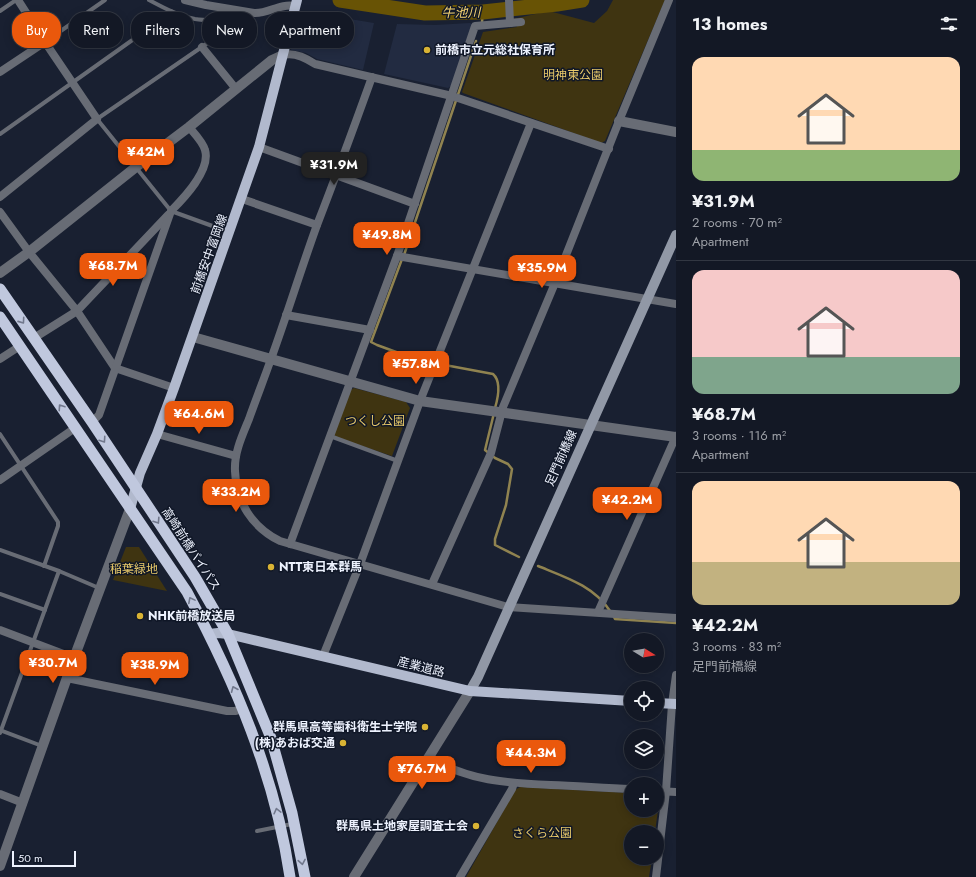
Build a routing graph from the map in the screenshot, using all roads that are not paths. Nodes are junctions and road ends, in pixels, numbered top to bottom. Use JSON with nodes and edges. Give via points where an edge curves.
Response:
{"nodes":[{"id":1,"x":17,"y":0,"type":"edge"},
{"id":2,"x":105,"y":0,"type":"edge"},
{"id":3,"x":149,"y":0,"type":"edge"},
{"id":4,"x":185,"y":0,"type":"edge"},
{"id":5,"x":509,"y":0,"type":"edge"},
{"id":6,"x":669,"y":0,"type":"edge"},
{"id":7,"x":296,"y":3,"type":"edge"},
{"id":8,"x":238,"y":10,"type":"joint"},
{"id":9,"x":0,"y":11,"type":"edge"},
{"id":10,"x":171,"y":11,"type":"junction"},
{"id":11,"x":25,"y":12,"type":"edge"},
{"id":12,"x":202,"y":19,"type":"edge"},
{"id":13,"x":510,"y":21,"type":"junction"},
{"id":14,"x":521,"y":22,"type":"dead end"},
{"id":15,"x":61,"y":31,"type":"edge"},
{"id":16,"x":202,"y":47,"type":"edge"},
{"id":17,"x":36,"y":48,"type":"edge"},
{"id":18,"x":49,"y":48,"type":"edge"},
{"id":19,"x":203,"y":48,"type":"edge"},
{"id":20,"x":283,"y":55,"type":"junction"},
{"id":21,"x":0,"y":72,"type":"edge"},
{"id":22,"x":372,"y":77,"type":"junction"},
{"id":23,"x":72,"y":82,"type":"junction"},
{"id":24,"x":236,"y":89,"type":"junction"},
{"id":25,"x":452,"y":96,"type":"junction"},
{"id":26,"x":97,"y":119,"type":"junction"},
{"id":27,"x":619,"y":121,"type":"junction"},
{"id":28,"x":531,"y":123,"type":"junction"},
{"id":29,"x":189,"y":127,"type":"junction"},
{"id":30,"x":676,"y":132,"type":"edge"},
{"id":31,"x":0,"y":134,"type":"edge"},
{"id":32,"x":259,"y":147,"type":"junction"},
{"id":33,"x":609,"y":149,"type":"junction"},
{"id":34,"x":136,"y":167,"type":"junction"},
{"id":35,"x":336,"y":176,"type":"junction"},
{"id":36,"x":0,"y":197,"type":"edge"},
{"id":37,"x":242,"y":199,"type":"junction"},
{"id":38,"x":416,"y":204,"type":"junction"},
{"id":39,"x":171,"y":211,"type":"junction"},
{"id":40,"x":0,"y":212,"type":"edge"},
{"id":41,"x":318,"y":224,"type":"junction"},
{"id":42,"x":230,"y":233,"type":"junction"},
{"id":43,"x":676,"y":235,"type":"edge"},
{"id":44,"x":30,"y":252,"type":"junction"},
{"id":45,"x":397,"y":256,"type":"junction"},
{"id":46,"x":473,"y":269,"type":"junction"},
{"id":47,"x":0,"y":273,"type":"edge"},
{"id":48,"x":555,"y":283,"type":"junction"},
{"id":49,"x":0,"y":289,"type":"edge"},
{"id":50,"x":647,"y":299,"type":"junction"},
{"id":51,"x":676,"y":304,"type":"edge"},
{"id":52,"x":77,"y":311,"type":"junction"},
{"id":53,"x":286,"y":315,"type":"junction"},
{"id":54,"x":0,"y":317,"type":"edge"},
{"id":55,"x":370,"y":330,"type":"junction"},
{"id":56,"x":193,"y":337,"type":"junction"},
{"id":57,"x":34,"y":338,"type":"junction"},
{"id":58,"x":20,"y":346,"type":"junction"},
{"id":59,"x":0,"y":359,"type":"edge"},
{"id":60,"x":271,"y":359,"type":"junction"},
{"id":61,"x":115,"y":368,"type":"junction"},
{"id":62,"x":350,"y":381,"type":"junction"},
{"id":63,"x":174,"y":388,"type":"junction"},
{"id":64,"x":420,"y":401,"type":"junction"},
{"id":65,"x":501,"y":412,"type":"junction"},
{"id":66,"x":92,"y":422,"type":"junction"},
{"id":67,"x":590,"y":426,"type":"junction"},
{"id":68,"x":75,"y":428,"type":"junction"},
{"id":69,"x":0,"y":434,"type":"edge"},
{"id":70,"x":157,"y":434,"type":"junction"},
{"id":71,"x":330,"y":436,"type":"junction"},
{"id":72,"x":676,"y":437,"type":"edge"},
{"id":73,"x":236,"y":456,"type":"junction"},
{"id":74,"x":399,"y":461,"type":"junction"},
{"id":75,"x":21,"y":465,"type":"junction"},
{"id":76,"x":0,"y":480,"type":"edge"},
{"id":77,"x":136,"y":488,"type":"junction"},
{"id":78,"x":130,"y":509,"type":"junction"},
{"id":79,"x":290,"y":544,"type":"junction"},
{"id":80,"x":0,"y":550,"type":"edge"},
{"id":81,"x":360,"y":564,"type":"junction"},
{"id":82,"x":44,"y":566,"type":"junction"},
{"id":83,"x":59,"y":571,"type":"junction"},
{"id":84,"x":432,"y":584,"type":"junction"},
{"id":85,"x":100,"y":588,"type":"junction"},
{"id":86,"x":0,"y":594,"type":"edge"},
{"id":87,"x":508,"y":607,"type":"junction"},
{"id":88,"x":45,"y":610,"type":"junction"},
{"id":89,"x":598,"y":612,"type":"junction"},
{"id":90,"x":676,"y":618,"type":"edge"},
{"id":91,"x":0,"y":630,"type":"edge"},
{"id":92,"x":209,"y":634,"type":"junction"},
{"id":93,"x":228,"y":634,"type":"junction"},
{"id":94,"x":34,"y":642,"type":"junction"},
{"id":95,"x":323,"y":656,"type":"junction"},
{"id":96,"x":74,"y":658,"type":"junction"},
{"id":97,"x":676,"y":675,"type":"edge"},
{"id":98,"x":67,"y":678,"type":"junction"},
{"id":99,"x":470,"y":691,"type":"junction"},
{"id":100,"x":624,"y":701,"type":"edge"},
{"id":101,"x":664,"y":703,"type":"edge"},
{"id":102,"x":674,"y":704,"type":"edge"},
{"id":103,"x":243,"y":709,"type":"junction"},
{"id":104,"x":0,"y":731,"type":"edge"},
{"id":105,"x":42,"y":746,"type":"junction"},
{"id":106,"x":430,"y":757,"type":"junction"},
{"id":107,"x":514,"y":783,"type":"junction"},
{"id":108,"x":624,"y":789,"type":"edge"},
{"id":109,"x":666,"y":791,"type":"junction"},
{"id":110,"x":676,"y":792,"type":"edge"},
{"id":111,"x":0,"y":794,"type":"edge"},
{"id":112,"x":23,"y":803,"type":"junction"},
{"id":113,"x":295,"y":824,"type":"junction"},
{"id":114,"x":280,"y":826,"type":"junction"},
{"id":115,"x":257,"y":831,"type":"dead end"},
{"id":116,"x":0,"y":866,"type":"edge"},
{"id":117,"x":357,"y":876,"type":"edge"},
{"id":118,"x":290,"y":877,"type":"edge"},
{"id":119,"x":305,"y":877,"type":"edge"},
{"id":120,"x":460,"y":877,"type":"edge"},
{"id":121,"x":656,"y":877,"type":"edge"}],
"edges":[{"from":1,"to":9,"type":"lane"},
{"from":1,"to":11,"type":"street"},
{"from":2,"to":15,"type":"lane"},
{"from":3,"to":10,"type":"lane"},
{"from":4,"to":8,"type":"street"},
{"from":5,"to":13,"type":"street"},
{"from":6,"to":27,"type":"street"},
{"from":7,"to":8,"type":"street","via":[[259,13]]},
{"from":7,"to":20,"type":"main road","name":"前橋安中富岡線"},
{"from":10,"to":12,"type":"lane"},
{"from":10,"to":23,"type":"lane"},
{"from":13,"to":14,"type":"street"},
{"from":13,"to":25,"type":"street","via":[[475,26]]},
{"from":16,"to":26,"type":"lane"},
{"from":17,"to":21,"type":"street"},
{"from":18,"to":23,"type":"street"},
{"from":19,"to":24,"type":"street"},
{"from":20,"to":22,"type":"street","via":[[289,54],[305,58],[315,64]]},
{"from":20,"to":24,"type":"street","via":[[272,60]]},
{"from":20,"to":32,"type":"main road","name":"前橋安中富岡線"},
{"from":22,"to":25,"type":"street"},
{"from":22,"to":35,"type":"street"},
{"from":23,"to":26,"type":"street"},
{"from":23,"to":31,"type":"lane"},
{"from":24,"to":29,"type":"street"},
{"from":25,"to":28,"type":"street"},
{"from":25,"to":38,"type":"street"},
{"from":26,"to":34,"type":"lane"},
{"from":26,"to":36,"type":"street"},
{"from":27,"to":30,"type":"street"},
{"from":27,"to":33,"type":"street"},
{"from":28,"to":33,"type":"street"},
{"from":28,"to":46,"type":"street"},
{"from":29,"to":34,"type":"street"},
{"from":29,"to":39,"type":"street","via":[[206,150],[205,165],[187,194]]},
{"from":32,"to":35,"type":"street"},
{"from":32,"to":37,"type":"main road","name":"前橋安中富岡線"},
{"from":33,"to":48,"type":"street"},
{"from":34,"to":39,"type":"lane"},
{"from":34,"to":44,"type":"street"},
{"from":35,"to":38,"type":"street"},
{"from":35,"to":41,"type":"street"},
{"from":37,"to":41,"type":"street"},
{"from":37,"to":42,"type":"main road","name":"前橋安中富岡線"},
{"from":38,"to":45,"type":"street"},
{"from":39,"to":42,"type":"lane"},
{"from":39,"to":52,"type":"street"},
{"from":39,"to":61,"type":"street"},
{"from":40,"to":44,"type":"street"},
{"from":41,"to":53,"type":"street"},
{"from":42,"to":56,"type":"main road","name":"前橋安中富岡線"},
{"from":43,"to":50,"type":"main road","name":"足門前橋線"},
{"from":44,"to":47,"type":"street"},
{"from":44,"to":52,"type":"street"},
{"from":45,"to":46,"type":"street"},
{"from":45,"to":55,"type":"street"},
{"from":46,"to":48,"type":"street"},
{"from":46,"to":64,"type":"street"},
{"from":48,"to":50,"type":"street"},
{"from":48,"to":65,"type":"street"},
{"from":49,"to":57,"type":"highway","name":"高崎前橋バイパス","one_way":true},
{"from":50,"to":51,"type":"street"},
{"from":50,"to":67,"type":"main road","name":"足門前橋線"},
{"from":52,"to":57,"type":"street"},
{"from":52,"to":61,"type":"street"},
{"from":53,"to":55,"type":"street"},
{"from":53,"to":60,"type":"street"},
{"from":54,"to":58,"type":"highway"},
{"from":55,"to":62,"type":"street"},
{"from":56,"to":60,"type":"street"},
{"from":56,"to":63,"type":"main road","name":"前橋安中富岡線"},
{"from":57,"to":66,"type":"highway","name":"高崎前橋バイパス"},
{"from":58,"to":59,"type":"street"},
{"from":68,"to":58,"type":"highway","one_way":true},
{"from":60,"to":62,"type":"street"},
{"from":60,"to":73,"type":"street"},
{"from":61,"to":63,"type":"street"},
{"from":61,"to":66,"type":"street","via":[[99,415]]},
{"from":62,"to":64,"type":"street"},
{"from":62,"to":71,"type":"street"},
{"from":63,"to":70,"type":"main road","name":"前橋安中富岡線"},
{"from":64,"to":65,"type":"street"},
{"from":64,"to":74,"type":"street"},
{"from":65,"to":67,"type":"street"},
{"from":65,"to":84,"type":"street","via":[[491,453]]},
{"from":66,"to":77,"type":"highway","name":"高崎前橋バイパス","one_way":true},
{"from":67,"to":72,"type":"street"},
{"from":67,"to":87,"type":"main road","name":"足門前橋線"},
{"from":68,"to":75,"type":"street"},
{"from":68,"to":78,"type":"highway"},
{"from":69,"to":75,"type":"lane"},
{"from":70,"to":73,"type":"street"},
{"from":70,"to":77,"type":"main road","name":"前橋安中富岡線"},
{"from":71,"to":74,"type":"lane"},
{"from":71,"to":79,"type":"street"},
{"from":72,"to":89,"type":"street"},
{"from":73,"to":79,"type":"street","via":[[236,485],[248,514],[255,524],[271,537]]},
{"from":74,"to":81,"type":"street"},
{"from":75,"to":76,"type":"street"},
{"from":75,"to":82,"type":"lane","via":[[58,522]]},
{"from":77,"to":78,"type":"main road","name":"前橋安中富岡線"},
{"from":77,"to":93,"type":"highway","name":"高崎前橋バイパス","one_way":true,"via":[[195,577]]},
{"from":78,"to":85,"type":"street"},
{"from":92,"to":78,"type":"highway","one_way":true,"via":[[187,592]]},
{"from":79,"to":81,"type":"street"},
{"from":80,"to":82,"type":"lane"},
{"from":81,"to":84,"type":"street"},
{"from":81,"to":95,"type":"street"},
{"from":82,"to":83,"type":"lane"},
{"from":83,"to":85,"type":"lane"},
{"from":83,"to":88,"type":"lane"},
{"from":84,"to":87,"type":"street"},
{"from":85,"to":96,"type":"street"},
{"from":86,"to":88,"type":"lane"},
{"from":87,"to":89,"type":"street"},
{"from":87,"to":99,"type":"main road","name":"足門前橋線"},
{"from":88,"to":94,"type":"lane"},
{"from":89,"to":90,"type":"street"},
{"from":91,"to":94,"type":"street"},
{"from":92,"to":93,"type":"main road","name":"産業道路"},
{"from":103,"to":92,"type":"highway","one_way":true},
{"from":93,"to":95,"type":"main road","name":"産業道路"},
{"from":93,"to":113,"type":"highway","name":"高崎前橋バイパス","via":[[271,738]]},
{"from":94,"to":96,"type":"street"},
{"from":94,"to":104,"type":"lane"},
{"from":95,"to":99,"type":"main road","name":"産業道路"},
{"from":96,"to":98,"type":"street"},
{"from":97,"to":102,"type":"street"},
{"from":98,"to":103,"type":"street","via":[[227,711]]},
{"from":98,"to":105,"type":"street"},
{"from":99,"to":100,"type":"main road","name":"産業道路"},
{"from":99,"to":106,"type":"street"},
{"from":101,"to":102,"type":"main road"},
{"from":102,"to":109,"type":"street"},
{"from":114,"to":103,"type":"highway","one_way":true,"via":[[265,770]]},
{"from":104,"to":105,"type":"lane"},
{"from":105,"to":112,"type":"street"},
{"from":106,"to":107,"type":"street","via":[[462,773]]},
{"from":106,"to":117,"type":"street"},
{"from":107,"to":108,"type":"street"},
{"from":107,"to":120,"type":"street"},
{"from":109,"to":110,"type":"street"},
{"from":109,"to":121,"type":"street"},
{"from":111,"to":112,"type":"street"},
{"from":112,"to":116,"type":"street"},
{"from":113,"to":114,"type":"lane"},
{"from":113,"to":119,"type":"highway","name":"高崎前橋バイパス","one_way":true},
{"from":114,"to":115,"type":"lane"},
{"from":114,"to":118,"type":"highway"}]}
